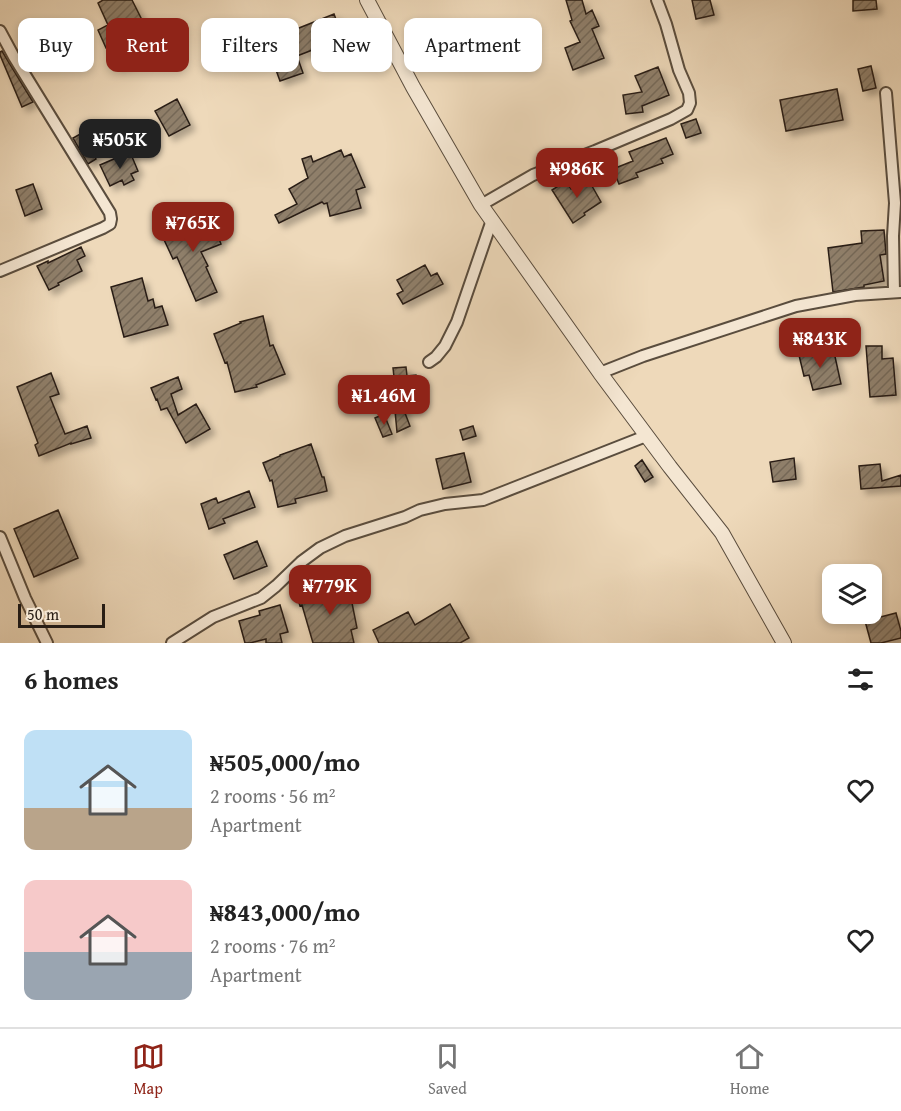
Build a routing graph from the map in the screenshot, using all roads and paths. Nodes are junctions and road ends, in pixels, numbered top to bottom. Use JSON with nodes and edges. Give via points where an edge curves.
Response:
{"nodes":[{"id":1,"x":367,"y":0,"type":"edge"},
{"id":2,"x":657,"y":0,"type":"edge"},
{"id":3,"x":0,"y":31,"type":"edge"},
{"id":4,"x":886,"y":93,"type":"dead end"},
{"id":5,"x":481,"y":204,"type":"junction"},
{"id":6,"x":492,"y":220,"type":"junction"},
{"id":7,"x":0,"y":271,"type":"edge"},
{"id":8,"x":897,"y":292,"type":"edge"},
{"id":9,"x":429,"y":362,"type":"dead end"},
{"id":10,"x":600,"y":373,"type":"junction"},
{"id":11,"x":646,"y":436,"type":"junction"},
{"id":12,"x":0,"y":537,"type":"edge"},
{"id":13,"x":47,"y":643,"type":"edge"},
{"id":14,"x":171,"y":643,"type":"edge"},
{"id":15,"x":784,"y":643,"type":"edge"}],
"edges":[{"from":1,"to":5,"type":"street"},
{"from":2,"to":5,"type":"street","via":[[689,93],[687,110],[533,176]]},
{"from":3,"to":7,"type":"street","via":[[111,219],[103,228]]},
{"from":4,"to":8,"type":"street","via":[[896,203],[892,236]]},
{"from":5,"to":6,"type":"street"},
{"from":6,"to":9,"type":"street","via":[[457,322],[446,346]]},
{"from":6,"to":10,"type":"street"},
{"from":8,"to":10,"type":"street","via":[[796,306]]},
{"from":10,"to":11,"type":"street"},
{"from":11,"to":14,"type":"street","via":[[483,500],[437,506],[345,536],[301,562],[261,598],[213,617]]},
{"from":11,"to":15,"type":"street","via":[[722,533]]},
{"from":12,"to":13,"type":"street"}]}
